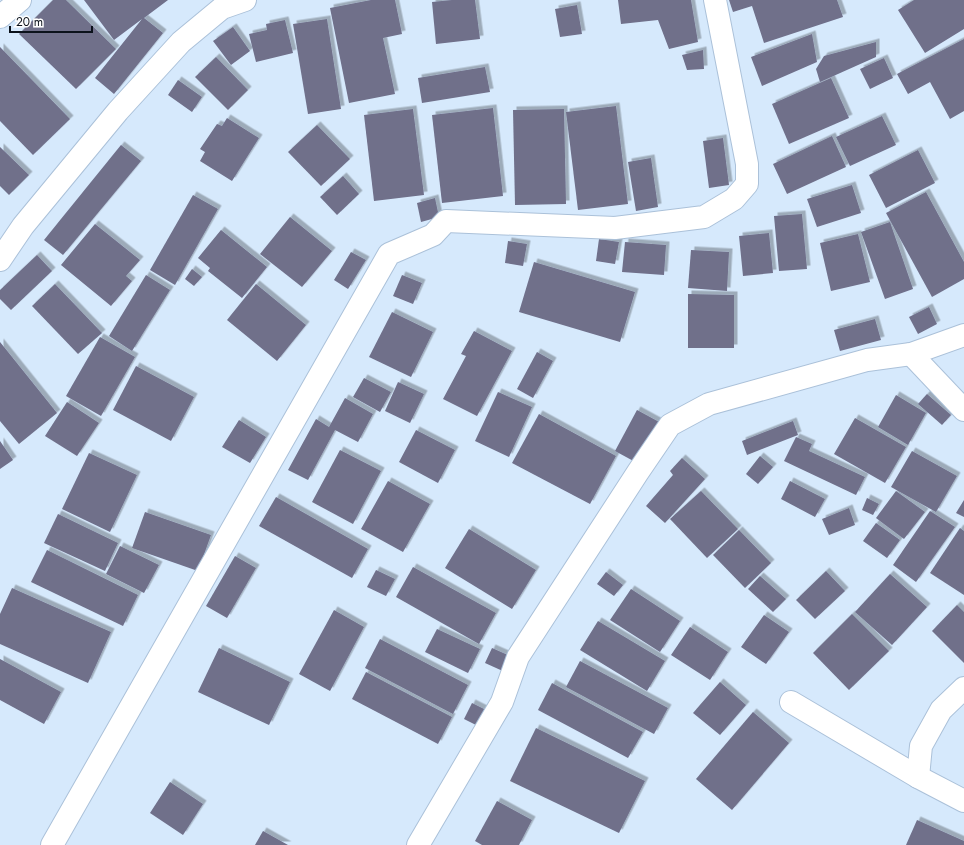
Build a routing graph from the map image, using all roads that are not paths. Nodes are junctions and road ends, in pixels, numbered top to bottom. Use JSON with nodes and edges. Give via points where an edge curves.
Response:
{"nodes":[{"id":1,"x":20,"y":0,"type":"edge"},
{"id":2,"x":245,"y":0,"type":"edge"},
{"id":3,"x":715,"y":0,"type":"edge"},
{"id":4,"x":0,"y":17,"type":"edge"},
{"id":5,"x":0,"y":260,"type":"edge"},
{"id":6,"x":964,"y":335,"type":"edge"},
{"id":7,"x":911,"y":354,"type":"junction"},
{"id":8,"x":964,"y":410,"type":"edge"},
{"id":9,"x":964,"y":688,"type":"edge"},
{"id":10,"x":791,"y":702,"type":"dead end"},
{"id":11,"x":918,"y":777,"type":"junction"},
{"id":12,"x":964,"y":801,"type":"edge"},
{"id":13,"x":52,"y":845,"type":"edge"},
{"id":14,"x":418,"y":845,"type":"edge"}],
"edges":[{"from":1,"to":4,"type":"street"},
{"from":2,"to":5,"type":"street","via":[[222,8],[181,42],[113,117],[23,226]]},
{"from":3,"to":13,"type":"street","via":[[747,164],[747,184],[734,199],[704,217],[615,228],[446,221],[433,235],[389,254]]},
{"from":6,"to":7,"type":"street"},
{"from":7,"to":8,"type":"street"},
{"from":7,"to":14,"type":"street","via":[[867,360],[709,404],[670,425],[518,657],[502,702]]},
{"from":9,"to":11,"type":"street","via":[[941,710],[921,746]]},
{"from":10,"to":11,"type":"street"},
{"from":11,"to":12,"type":"street"}]}
